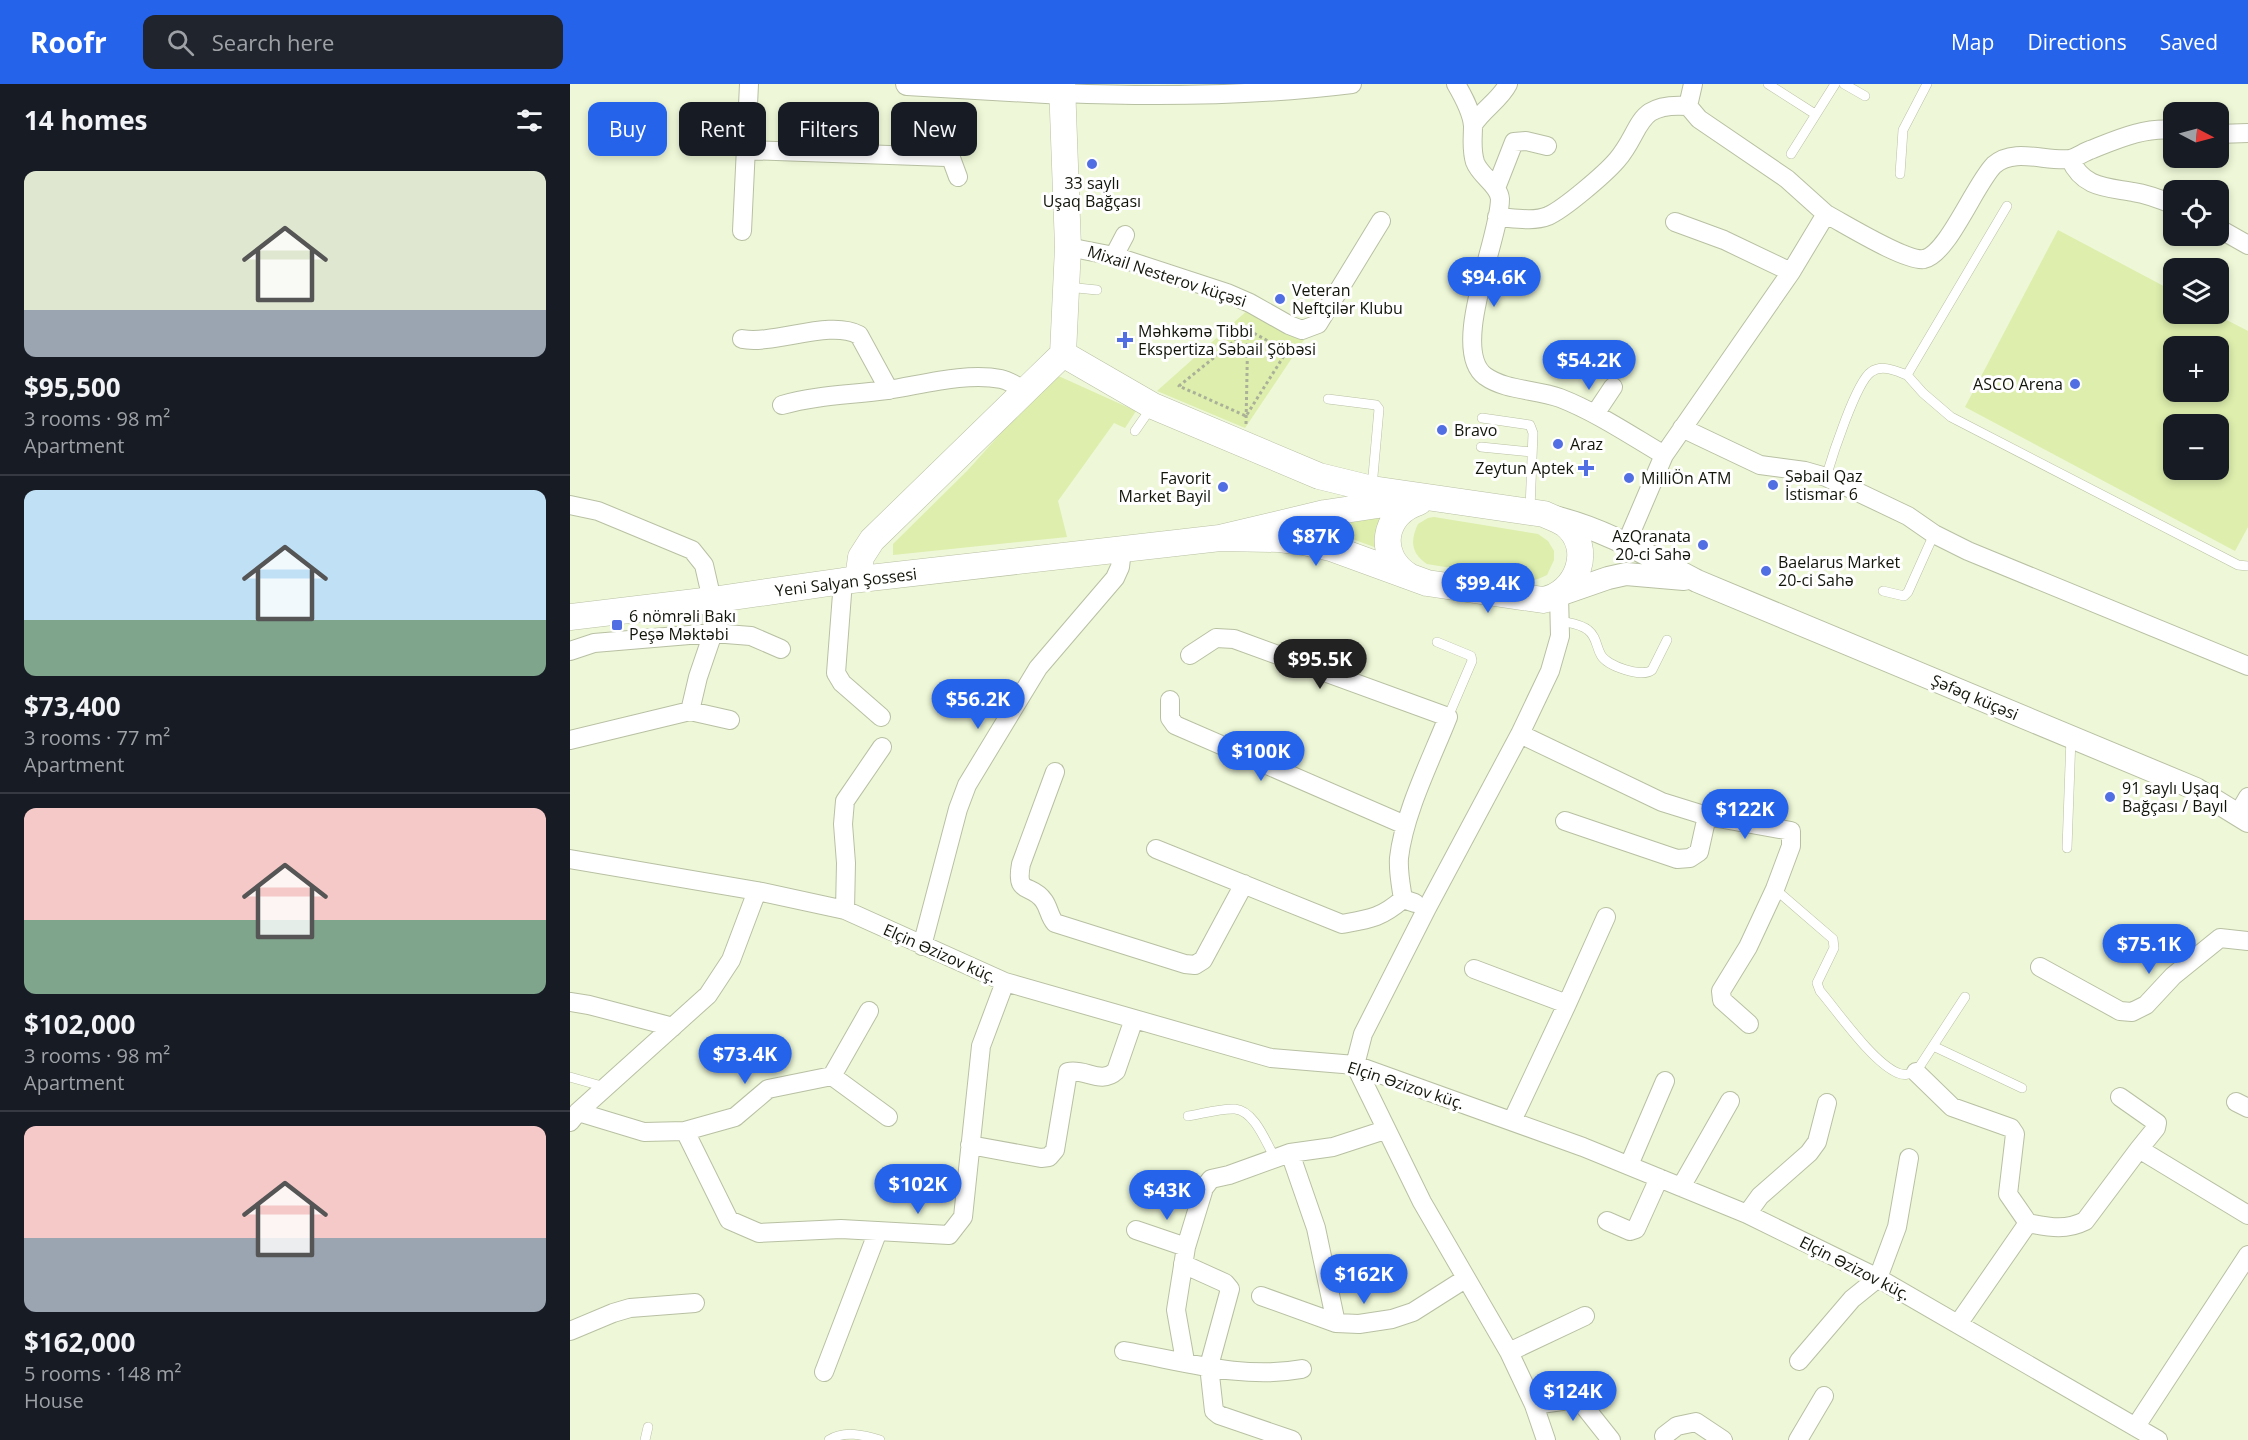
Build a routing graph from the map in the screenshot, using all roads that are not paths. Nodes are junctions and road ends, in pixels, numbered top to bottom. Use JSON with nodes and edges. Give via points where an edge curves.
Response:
{"nodes":[{"id":1,"x":749,"y":84,"type":"edge"},
{"id":2,"x":907,"y":84,"type":"edge"},
{"id":3,"x":1352,"y":84,"type":"edge"},
{"id":4,"x":1456,"y":84,"type":"edge"},
{"id":5,"x":1508,"y":84,"type":"edge"},
{"id":6,"x":1693,"y":84,"type":"edge"},
{"id":7,"x":1835,"y":84,"type":"edge"},
{"id":8,"x":1844,"y":84,"type":"edge"},
{"id":9,"x":1913,"y":84,"type":"edge"},
{"id":10,"x":1772,"y":85,"type":"edge"},
{"id":11,"x":1925,"y":87,"type":"edge"},
{"id":12,"x":1062,"y":88,"type":"edge"},
{"id":13,"x":1278,"y":88,"type":"edge"},
{"id":14,"x":1127,"y":90,"type":"edge"},
{"id":15,"x":1865,"y":96,"type":"dead end"},
{"id":16,"x":748,"y":102,"type":"edge"},
{"id":17,"x":1688,"y":106,"type":"junction"},
{"id":18,"x":1815,"y":114,"type":"junction"},
{"id":19,"x":1473,"y":124,"type":"junction"},
{"id":20,"x":2163,"y":130,"type":"edge"},
{"id":21,"x":2248,"y":133,"type":"edge"},
{"id":22,"x":2229,"y":134,"type":"edge"},
{"id":23,"x":1546,"y":146,"type":"dead end"},
{"id":24,"x":766,"y":151,"type":"edge"},
{"id":25,"x":1791,"y":154,"type":"dead end"},
{"id":26,"x":746,"y":156,"type":"edge"},
{"id":27,"x":2070,"y":159,"type":"junction"},
{"id":28,"x":1900,"y":174,"type":"dead end"},
{"id":29,"x":958,"y":177,"type":"dead end"},
{"id":30,"x":1496,"y":188,"type":"junction"},
{"id":31,"x":2163,"y":201,"type":"edge"},
{"id":32,"x":2007,"y":206,"type":"dead end"},
{"id":33,"x":1826,"y":214,"type":"junction"},
{"id":34,"x":1497,"y":217,"type":"junction"},
{"id":35,"x":1381,"y":222,"type":"dead end"},
{"id":36,"x":1675,"y":222,"type":"dead end"},
{"id":37,"x":742,"y":231,"type":"dead end"},
{"id":38,"x":2229,"y":234,"type":"edge"},
{"id":39,"x":1125,"y":235,"type":"dead end"},
{"id":40,"x":2248,"y":245,"type":"edge"},
{"id":41,"x":1068,"y":246,"type":"junction"},
{"id":42,"x":1114,"y":256,"type":"junction"},
{"id":43,"x":1791,"y":272,"type":"junction"},
{"id":44,"x":1067,"y":287,"type":"junction"},
{"id":45,"x":1097,"y":290,"type":"dead end"},
{"id":46,"x":742,"y":339,"type":"dead end"},
{"id":47,"x":1063,"y":354,"type":"junction"},
{"id":48,"x":1907,"y":375,"type":"junction"},
{"id":49,"x":1613,"y":387,"type":"dead end"},
{"id":50,"x":889,"y":390,"type":"junction"},
{"id":51,"x":1025,"y":391,"type":"junction"},
{"id":52,"x":1328,"y":399,"type":"dead end"},
{"id":53,"x":782,"y":405,"type":"dead end"},
{"id":54,"x":1153,"y":406,"type":"junction"},
{"id":55,"x":1595,"y":414,"type":"junction"},
{"id":56,"x":1482,"y":418,"type":"dead end"},
{"id":57,"x":1682,"y":428,"type":"junction"},
{"id":58,"x":1135,"y":431,"type":"dead end"},
{"id":59,"x":1481,"y":447,"type":"dead end"},
{"id":60,"x":1532,"y":452,"type":"junction"},
{"id":61,"x":1664,"y":455,"type":"junction"},
{"id":62,"x":1826,"y":477,"type":"junction"},
{"id":63,"x":1372,"y":489,"type":"junction"},
{"id":64,"x":1437,"y":498,"type":"junction"},
{"id":65,"x":570,"y":505,"type":"edge"},
{"id":66,"x":1537,"y":513,"type":"junction"},
{"id":67,"x":1934,"y":534,"type":"junction"},
{"id":68,"x":1220,"y":538,"type":"junction"},
{"id":69,"x":1626,"y":544,"type":"junction"},
{"id":70,"x":1122,"y":549,"type":"junction"},
{"id":71,"x":2248,"y":566,"type":"edge"},
{"id":72,"x":851,"y":580,"type":"junction"},
{"id":73,"x":1415,"y":580,"type":"junction"},
{"id":74,"x":1697,"y":581,"type":"junction"},
{"id":75,"x":1883,"y":591,"type":"dead end"},
{"id":76,"x":1559,"y":596,"type":"junction"},
{"id":77,"x":712,"y":600,"type":"junction"},
{"id":78,"x":570,"y":617,"type":"edge"},
{"id":79,"x":1561,"y":621,"type":"junction"},
{"id":80,"x":713,"y":633,"type":"junction"},
{"id":81,"x":1667,"y":639,"type":"dead end"},
{"id":82,"x":1437,"y":642,"type":"dead end"},
{"id":83,"x":781,"y":649,"type":"dead end"},
{"id":84,"x":570,"y":651,"type":"edge"},
{"id":85,"x":1190,"y":655,"type":"dead end"},
{"id":86,"x":2248,"y":666,"type":"edge"},
{"id":87,"x":1170,"y":700,"type":"dead end"},
{"id":88,"x":690,"y":711,"type":"junction"},
{"id":89,"x":881,"y":717,"type":"dead end"},
{"id":90,"x":1448,"y":717,"type":"junction"},
{"id":91,"x":730,"y":720,"type":"dead end"},
{"id":92,"x":1520,"y":734,"type":"junction"},
{"id":93,"x":2071,"y":737,"type":"junction"},
{"id":94,"x":570,"y":740,"type":"edge"},
{"id":95,"x":882,"y":747,"type":"dead end"},
{"id":96,"x":1054,"y":772,"type":"dead end"},
{"id":97,"x":2245,"y":811,"type":"edge"},
{"id":98,"x":1707,"y":816,"type":"junction"},
{"id":99,"x":1566,"y":821,"type":"dead end"},
{"id":100,"x":1405,"y":825,"type":"junction"},
{"id":101,"x":2067,"y":848,"type":"dead end"},
{"id":102,"x":1156,"y":849,"type":"dead end"},
{"id":103,"x":570,"y":859,"type":"edge"},
{"id":104,"x":1244,"y":884,"type":"junction"},
{"id":105,"x":1775,"y":889,"type":"junction"},
{"id":106,"x":757,"y":891,"type":"junction"},
{"id":107,"x":1403,"y":899,"type":"junction"},
{"id":108,"x":1427,"y":908,"type":"junction"},
{"id":109,"x":844,"y":910,"type":"junction"},
{"id":110,"x":1606,"y":917,"type":"dead end"},
{"id":111,"x":2248,"y":941,"type":"edge"},
{"id":112,"x":922,"y":946,"type":"junction"},
{"id":113,"x":2040,"y":967,"type":"dead end"},
{"id":114,"x":1474,"y":969,"type":"dead end"},
{"id":115,"x":1005,"y":982,"type":"junction"},
{"id":116,"x":1965,"y":997,"type":"dead end"},
{"id":117,"x":570,"y":1002,"type":"edge"},
{"id":118,"x":1568,"y":1004,"type":"junction"},
{"id":119,"x":869,"y":1011,"type":"dead end"},
{"id":120,"x":1134,"y":1019,"type":"junction"},
{"id":121,"x":1749,"y":1024,"type":"dead end"},
{"id":122,"x":673,"y":1027,"type":"junction"},
{"id":123,"x":1933,"y":1046,"type":"junction"},
{"id":124,"x":1355,"y":1065,"type":"junction"},
{"id":125,"x":1916,"y":1072,"type":"junction"},
{"id":126,"x":832,"y":1076,"type":"junction"},
{"id":127,"x":570,"y":1077,"type":"edge"},
{"id":128,"x":1665,"y":1081,"type":"dead end"},
{"id":129,"x":606,"y":1087,"type":"junction"},
{"id":130,"x":2022,"y":1088,"type":"dead end"},
{"id":131,"x":2120,"y":1097,"type":"dead end"},
{"id":132,"x":1730,"y":1101,"type":"dead end"},
{"id":133,"x":1827,"y":1103,"type":"dead end"},
{"id":134,"x":1188,"y":1116,"type":"dead end"},
{"id":135,"x":574,"y":1117,"type":"edge"},
{"id":136,"x":888,"y":1117,"type":"dead end"},
{"id":137,"x":1512,"y":1121,"type":"junction"},
{"id":138,"x":1385,"y":1130,"type":"junction"},
{"id":139,"x":685,"y":1131,"type":"junction"},
{"id":140,"x":970,"y":1145,"type":"junction"},
{"id":141,"x":2139,"y":1149,"type":"junction"},
{"id":142,"x":1282,"y":1156,"type":"junction"},
{"id":143,"x":1909,"y":1158,"type":"dead end"},
{"id":144,"x":1629,"y":1165,"type":"junction"},
{"id":145,"x":1659,"y":1178,"type":"junction"},
{"id":146,"x":1681,"y":1187,"type":"junction"},
{"id":147,"x":1747,"y":1214,"type":"junction"},
{"id":148,"x":2248,"y":1215,"type":"edge"},
{"id":149,"x":1608,"y":1221,"type":"dead end"},
{"id":150,"x":2028,"y":1223,"type":"junction"},
{"id":151,"x":1136,"y":1230,"type":"dead end"},
{"id":152,"x":878,"y":1231,"type":"junction"},
{"id":153,"x":1184,"y":1255,"type":"junction"},
{"id":154,"x":2248,"y":1255,"type":"edge"},
{"id":155,"x":1878,"y":1278,"type":"junction"},
{"id":156,"x":1465,"y":1279,"type":"junction"},
{"id":157,"x":1261,"y":1296,"type":"dead end"},
{"id":158,"x":695,"y":1303,"type":"dead end"},
{"id":159,"x":1585,"y":1316,"type":"dead end"},
{"id":160,"x":1336,"y":1323,"type":"junction"},
{"id":161,"x":1958,"y":1324,"type":"junction"},
{"id":162,"x":570,"y":1331,"type":"edge"},
{"id":163,"x":1124,"y":1351,"type":"dead end"},
{"id":164,"x":1509,"y":1352,"type":"junction"},
{"id":165,"x":1185,"y":1361,"type":"junction"},
{"id":166,"x":1799,"y":1361,"type":"dead end"},
{"id":167,"x":1209,"y":1366,"type":"junction"},
{"id":168,"x":1302,"y":1369,"type":"dead end"},
{"id":169,"x":824,"y":1372,"type":"dead end"},
{"id":170,"x":1824,"y":1396,"type":"dead end"},
{"id":171,"x":1534,"y":1405,"type":"junction"},
{"id":172,"x":2136,"y":1426,"type":"junction"},
{"id":173,"x":648,"y":1427,"type":"dead end"},
{"id":174,"x":1664,"y":1436,"type":"dead end"},
{"id":175,"x":645,"y":1440,"type":"edge"},
{"id":176,"x":829,"y":1440,"type":"edge"},
{"id":177,"x":880,"y":1440,"type":"edge"},
{"id":178,"x":1292,"y":1440,"type":"edge"},
{"id":179,"x":1546,"y":1440,"type":"edge"},
{"id":180,"x":1611,"y":1440,"type":"edge"},
{"id":181,"x":1723,"y":1440,"type":"edge"},
{"id":182,"x":1798,"y":1440,"type":"edge"},
{"id":183,"x":2158,"y":1440,"type":"edge"}],
"edges":[{"from":1,"to":16,"type":"street"},
{"from":2,"to":12,"type":"street"},
{"from":3,"to":13,"type":"street"},
{"from":4,"to":19,"type":"street"},
{"from":5,"to":19,"type":"street"},
{"from":6,"to":17,"type":"street"},
{"from":7,"to":18,"type":"lane"},
{"from":8,"to":15,"type":"lane"},
{"from":9,"to":11,"type":"lane"},
{"from":10,"to":18,"type":"lane"},
{"from":11,"to":28,"type":"lane","via":[[1903,130]]},
{"from":12,"to":14,"type":"street"},
{"from":12,"to":41,"type":"main road"},
{"from":13,"to":14,"type":"street"},
{"from":17,"to":33,"type":"street"},
{"from":17,"to":34,"type":"street","via":[[1673,105],[1650,113],[1618,159],[1549,216]]},
{"from":18,"to":25,"type":"lane"},
{"from":19,"to":30,"type":"street","via":[[1471,148],[1476,164]]},
{"from":20,"to":27,"type":"street","via":[[2143,130]]},
{"from":21,"to":22,"type":"street"},
{"from":23,"to":30,"type":"street","via":[[1514,142]]},
{"from":24,"to":29,"type":"street","via":[[946,157],[951,158]]},
{"from":26,"to":37,"type":"street"},
{"from":27,"to":31,"type":"street","via":[[2074,168],[2100,187]]},
{"from":27,"to":33,"type":"street","via":[[2018,156],[1996,164],[1940,249],[1927,258],[1916,260],[1893,250]]},
{"from":30,"to":34,"type":"street","via":[[1500,197]]},
{"from":32,"to":48,"type":"lane"},
{"from":33,"to":43,"type":"street"},
{"from":34,"to":55,"type":"street","via":[[1477,305],[1473,339],[1476,365],[1495,381],[1541,391]]},
{"from":35,"to":42,"type":"street","name":"Mixail Nesterov küçəsi","via":[[1317,324],[1302,330],[1227,293]]},
{"from":36,"to":43,"type":"street"},
{"from":38,"to":40,"type":"street"},
{"from":39,"to":42,"type":"street"},
{"from":41,"to":42,"type":"street","name":"Mixail Nesterov küçəsi"},
{"from":41,"to":44,"type":"main road"},
{"from":43,"to":57,"type":"street"},
{"from":44,"to":45,"type":"lane"},
{"from":44,"to":47,"type":"main road"},
{"from":46,"to":50,"type":"street","via":[[852,331],[859,335]]},
{"from":47,"to":51,"type":"main road"},
{"from":47,"to":54,"type":"main road"},
{"from":48,"to":62,"type":"lane","via":[[1878,369],[1863,380]]},
{"from":48,"to":71,"type":"lane","via":[[1951,417],[2238,565]]},
{"from":49,"to":55,"type":"street"},
{"from":50,"to":51,"type":"street","via":[[955,378],[999,378]]},
{"from":50,"to":53,"type":"street"},
{"from":51,"to":72,"type":"main road","via":[[872,540]]},
{"from":52,"to":63,"type":"lane","via":[[1376,405],[1379,409]]},
{"from":54,"to":58,"type":"lane"},
{"from":54,"to":63,"type":"main road","via":[[1319,476]]},
{"from":55,"to":61,"type":"street"},
{"from":56,"to":60,"type":"lane","via":[[1530,426]]},
{"from":57,"to":61,"type":"street"},
{"from":57,"to":62,"type":"street","via":[[1760,465]]},
{"from":59,"to":60,"type":"lane"},
{"from":60,"to":66,"type":"lane"},
{"from":61,"to":69,"type":"street"},
{"from":62,"to":67,"type":"street","via":[[1908,516]]},
{"from":63,"to":64,"type":"main road"},
{"from":64,"to":66,"type":"main road"},
{"from":64,"to":68,"type":"main road","via":[[1352,508]]},
{"from":64,"to":73,"type":"main road","via":[[1405,508],[1387,535],[1392,560],[1400,571]]},
{"from":65,"to":77,"type":"street","via":[[598,511],[692,550],[704,566]]},
{"from":66,"to":69,"type":"street","via":[[1589,527]]},
{"from":66,"to":76,"type":"main road","via":[[1566,525],[1579,547],[1578,571]]},
{"from":67,"to":75,"type":"lane","via":[[1908,592],[1904,596]]},
{"from":67,"to":86,"type":"street"},
{"from":68,"to":70,"type":"main road","name":"Yeni Salyan Şossesi"},
{"from":68,"to":73,"type":"main road","via":[[1279,539],[1331,548]]},
{"from":69,"to":74,"type":"street"},
{"from":70,"to":72,"type":"main road","name":"Yeni Salyan Şossesi"},
{"from":70,"to":112,"type":"street","via":[[1115,579],[1038,668],[967,785]]},
{"from":72,"to":77,"type":"main road","name":"Yeni Salyan Şossesi"},
{"from":72,"to":89,"type":"street","via":[[836,673]]},
{"from":73,"to":76,"type":"main road","via":[[1531,599]]},
{"from":74,"to":76,"type":"street","via":[[1626,574]]},
{"from":74,"to":93,"type":"street","name":"Şəfəq küçəsi"},
{"from":76,"to":79,"type":"street"},
{"from":77,"to":78,"type":"main road","name":"Yeni Salyan Şossesi"},
{"from":77,"to":80,"type":"street"},
{"from":79,"to":81,"type":"lane","via":[[1589,631],[1604,659],[1640,674],[1652,670]]},
{"from":79,"to":92,"type":"street","via":[[1556,653]]},
{"from":80,"to":83,"type":"street","via":[[750,636]]},
{"from":80,"to":84,"type":"street","via":[[594,643]]},
{"from":80,"to":88,"type":"street"},
{"from":82,"to":90,"type":"lane","via":[[1465,652],[1472,661]]},
{"from":85,"to":90,"type":"street","via":[[1216,638],[1234,639]]},
{"from":87,"to":100,"type":"street","via":[[1170,718],[1175,725]]},
{"from":88,"to":91,"type":"street"},
{"from":88,"to":94,"type":"street"},
{"from":90,"to":100,"type":"street"},
{"from":92,"to":98,"type":"street","via":[[1662,802]]},
{"from":92,"to":108,"type":"street"},
{"from":93,"to":97,"type":"street","name":"Şəfəq küçəsi"},
{"from":93,"to":101,"type":"lane"},
{"from":95,"to":109,"type":"street","via":[[845,801]]},
{"from":96,"to":104,"type":"street","via":[[1018,879],[1021,886],[1044,902],[1055,923],[1195,964],[1203,960]]},
{"from":98,"to":99,"type":"street","via":[[1699,852],[1677,859]]},
{"from":98,"to":105,"type":"street","via":[[1791,831],[1791,846]]},
{"from":100,"to":107,"type":"street","via":[[1399,858]]},
{"from":102,"to":104,"type":"street"},
{"from":103,"to":106,"type":"street","name":"Elçin Əzizov küç."},
{"from":104,"to":107,"type":"street","via":[[1342,924],[1386,914]]},
{"from":105,"to":121,"type":"street","via":[[1748,947],[1721,991],[1722,1000]]},
{"from":105,"to":125,"type":"lane","via":[[1833,939],[1834,948],[1817,982],[1820,991],[1878,1059],[1895,1072]]},
{"from":106,"to":109,"type":"street","name":"Elçin Əzizov küç."},
{"from":106,"to":122,"type":"street","via":[[731,960],[708,994]]},
{"from":107,"to":108,"type":"street"},
{"from":108,"to":124,"type":"street","via":[[1363,1034]]},
{"from":109,"to":112,"type":"street","name":"Elçin Əzizov küç."},
{"from":110,"to":118,"type":"street"},
{"from":111,"to":113,"type":"street","via":[[2220,939],[2173,976],[2146,1005],[2132,1012],[2120,1011]]},
{"from":112,"to":115,"type":"street","name":"Elçin Əzizov küç."},
{"from":114,"to":118,"type":"street"},
{"from":115,"to":120,"type":"street","name":"Elçin Əzizov küç."},
{"from":115,"to":140,"type":"street","via":[[981,1046]]},
{"from":116,"to":123,"type":"lane"},
{"from":117,"to":122,"type":"street"},
{"from":118,"to":137,"type":"street"},
{"from":119,"to":126,"type":"street"},
{"from":120,"to":124,"type":"street","name":"Elçin Əzizov küç.","via":[[1271,1058]]},
{"from":120,"to":140,"type":"street","via":[[1111,1076],[1068,1072],[1055,1150],[1049,1157]]},
{"from":122,"to":129,"type":"street"},
{"from":123,"to":125,"type":"lane"},
{"from":123,"to":130,"type":"lane"},
{"from":124,"to":137,"type":"street","name":"Elçin Əzizov küç."},
{"from":124,"to":138,"type":"street"},
{"from":125,"to":150,"type":"street","via":[[1952,1107],[2011,1128],[2015,1134],[2008,1194]]},
{"from":126,"to":136,"type":"street"},
{"from":126,"to":139,"type":"street","via":[[768,1089],[735,1118]]},
{"from":127,"to":129,"type":"lane"},
{"from":128,"to":144,"type":"street"},
{"from":129,"to":135,"type":"street"},
{"from":131,"to":141,"type":"street","via":[[2157,1123]]},
{"from":132,"to":146,"type":"street"},
{"from":133,"to":147,"type":"street","via":[[1817,1142],[1760,1196]]},
{"from":134,"to":142,"type":"lane","via":[[1236,1109],[1255,1122]]},
{"from":135,"to":139,"type":"street","via":[[644,1132]]},
{"from":137,"to":144,"type":"street","name":"Elçin Əzizov küç."},
{"from":138,"to":142,"type":"street","via":[[1333,1147]]},
{"from":138,"to":156,"type":"street"},
{"from":139,"to":152,"type":"street","via":[[729,1220],[759,1233]]},
{"from":140,"to":152,"type":"street","via":[[963,1217],[949,1235]]},
{"from":141,"to":148,"type":"street"},
{"from":141,"to":150,"type":"street","via":[[2085,1221],[2059,1228]]},
{"from":142,"to":153,"type":"street","via":[[1211,1179],[1204,1188]]},
{"from":142,"to":160,"type":"street","via":[[1316,1228]]},
{"from":143,"to":155,"type":"street","via":[[1897,1227]]},
{"from":144,"to":145,"type":"street","name":"Elçin Əzizov küç."},
{"from":145,"to":146,"type":"street","name":"Elçin Əzizov küç."},
{"from":145,"to":149,"type":"street","via":[[1636,1229],[1630,1231]]},
{"from":146,"to":147,"type":"street","name":"Elçin Əzizov küç."},
{"from":147,"to":155,"type":"street","name":"Elçin Əzizov küç."},
{"from":150,"to":161,"type":"street"},
{"from":151,"to":153,"type":"street"},
{"from":152,"to":169,"type":"street"},
{"from":153,"to":165,"type":"street","via":[[1176,1310]]},
{"from":153,"to":167,"type":"street","via":[[1230,1289]]},
{"from":154,"to":172,"type":"street"},
{"from":155,"to":161,"type":"street","name":"Elçin Əzizov küç."},
{"from":155,"to":166,"type":"street","via":[[1852,1299]]},
{"from":156,"to":160,"type":"street","via":[[1413,1312],[1392,1319]]},
{"from":156,"to":164,"type":"street"},
{"from":157,"to":160,"type":"street"},
{"from":158,"to":162,"type":"street","via":[[630,1308]]},
{"from":159,"to":164,"type":"street"},
{"from":161,"to":172,"type":"street","name":"Elçin Əzizov küç."},
{"from":163,"to":165,"type":"street"},
{"from":164,"to":171,"type":"street"},
{"from":165,"to":167,"type":"street"},
{"from":167,"to":168,"type":"street","via":[[1242,1373]]},
{"from":167,"to":178,"type":"street","via":[[1214,1411]]},
{"from":170,"to":182,"type":"street"},
{"from":171,"to":179,"type":"street"},
{"from":171,"to":180,"type":"street","via":[[1580,1401]]},
{"from":172,"to":183,"type":"street","name":"Elçin Əzizov küç."},
{"from":173,"to":175,"type":"lane"},
{"from":174,"to":181,"type":"street","via":[[1677,1426],[1696,1422]]},
{"from":176,"to":177,"type":"lane","via":[[857,1434]]}]}
